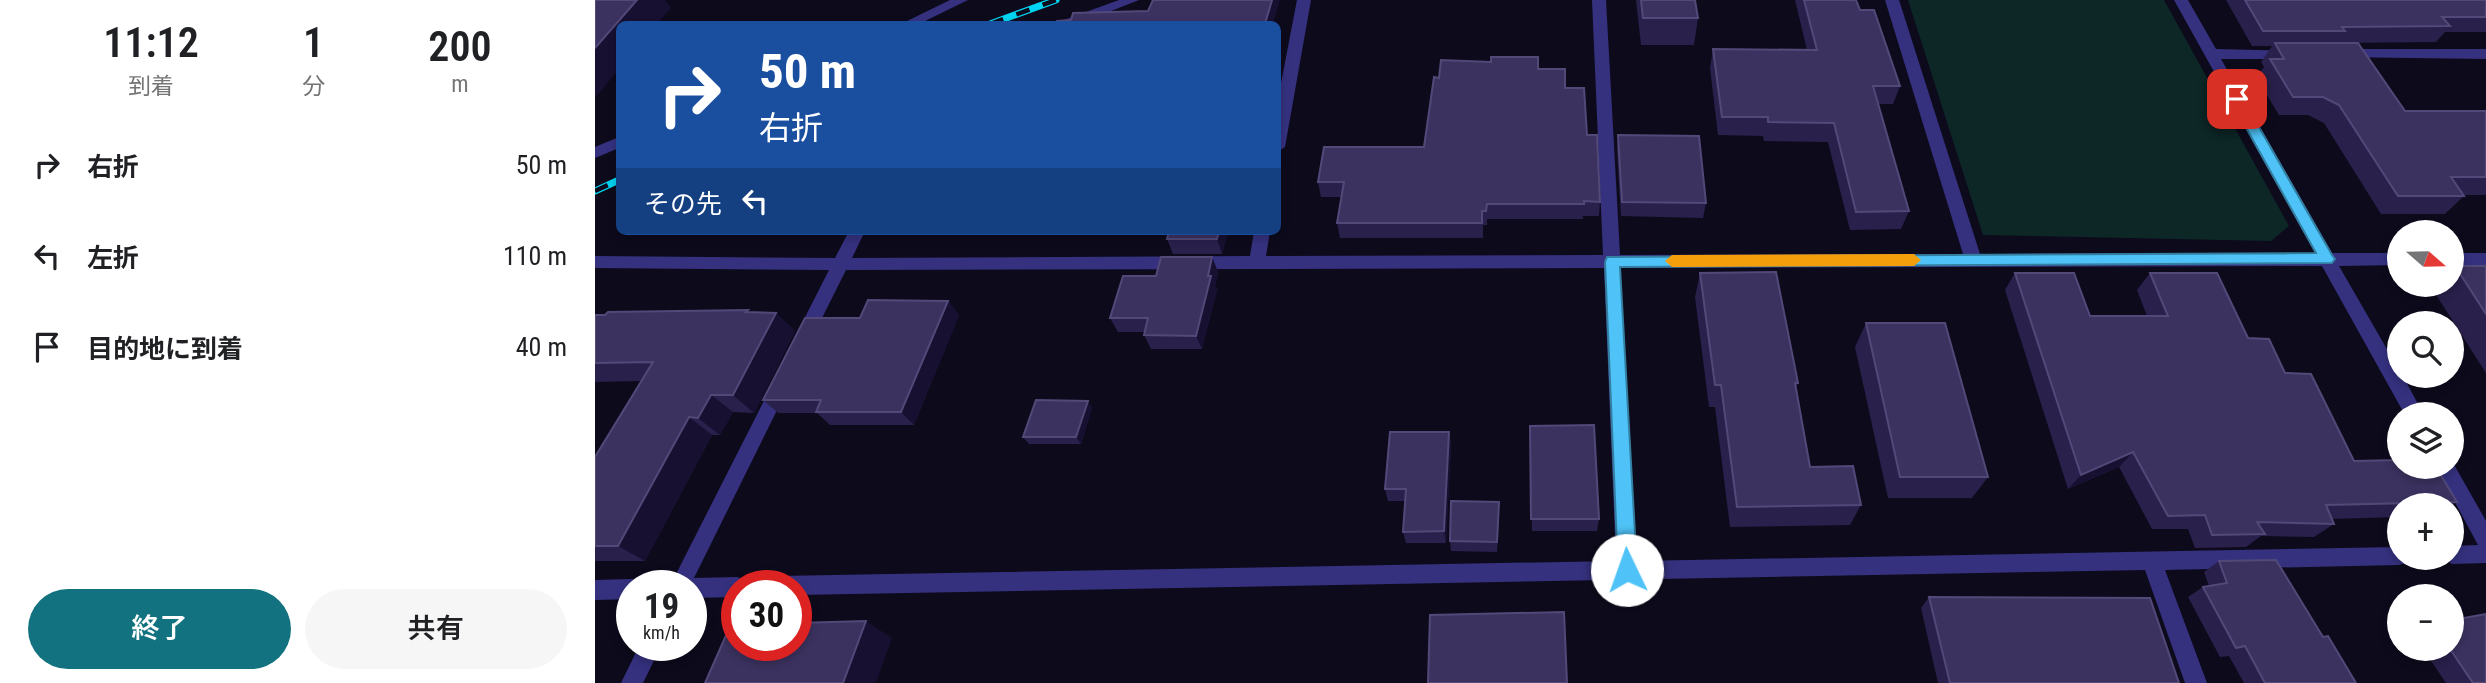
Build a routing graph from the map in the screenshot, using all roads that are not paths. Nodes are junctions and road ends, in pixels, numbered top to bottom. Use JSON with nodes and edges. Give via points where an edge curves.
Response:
{"nodes":[{"id":1,"x":961,"y":0,"type":"edge"},
{"id":2,"x":1130,"y":0,"type":"edge"},
{"id":3,"x":1304,"y":0,"type":"edge"},
{"id":4,"x":1599,"y":0,"type":"edge"},
{"id":5,"x":1892,"y":0,"type":"edge"},
{"id":6,"x":2181,"y":0,"type":"edge"},
{"id":7,"x":915,"y":21,"type":"edge"},
{"id":8,"x":1074,"y":21,"type":"edge"},
{"id":9,"x":1122,"y":21,"type":"edge"},
{"id":10,"x":2211,"y":54,"type":"junction"},
{"id":11,"x":2307,"y":54,"type":"edge"},
{"id":12,"x":2335,"y":54,"type":"edge"},
{"id":13,"x":2486,"y":54,"type":"edge"},
{"id":14,"x":1281,"y":125,"type":"edge"},
{"id":15,"x":616,"y":143,"type":"edge"},
{"id":16,"x":595,"y":153,"type":"edge"},
{"id":17,"x":855,"y":235,"type":"edge"},
{"id":18,"x":1261,"y":235,"type":"edge"},
{"id":19,"x":2327,"y":259,"type":"junction"},
{"id":20,"x":2387,"y":259,"type":"edge"},
{"id":21,"x":2464,"y":259,"type":"edge"},
{"id":22,"x":2486,"y":259,"type":"edge"},
{"id":23,"x":1973,"y":260,"type":"junction"},
{"id":24,"x":595,"y":262,"type":"edge"},
{"id":25,"x":1613,"y":262,"type":"junction"},
{"id":26,"x":1257,"y":263,"type":"junction"},
{"id":27,"x":841,"y":264,"type":"junction"},
{"id":28,"x":2408,"y":402,"type":"edge"},
{"id":29,"x":2452,"y":479,"type":"edge"},
{"id":30,"x":2486,"y":540,"type":"edge"},
{"id":31,"x":2486,"y":554,"type":"edge"},
{"id":32,"x":2464,"y":555,"type":"edge"},
{"id":33,"x":2387,"y":556,"type":"edge"},
{"id":34,"x":2152,"y":561,"type":"junction"},
{"id":35,"x":688,"y":570,"type":"edge"},
{"id":36,"x":1627,"y":570,"type":"junction"},
{"id":37,"x":812,"y":585,"type":"edge"},
{"id":38,"x":616,"y":589,"type":"edge"},
{"id":39,"x":595,"y":590,"type":"edge"},
{"id":40,"x":643,"y":661,"type":"edge"},
{"id":41,"x":632,"y":683,"type":"edge"},
{"id":42,"x":2196,"y":683,"type":"edge"}],
"edges":[{"from":1,"to":7,"type":"street"},
{"from":2,"to":8,"type":"street"},
{"from":2,"to":9,"type":"street"},
{"from":3,"to":14,"type":"street"},
{"from":4,"to":25,"type":"street"},
{"from":5,"to":23,"type":"street"},
{"from":6,"to":10,"type":"street"},
{"from":10,"to":11,"type":"street"},
{"from":10,"to":19,"type":"street"},
{"from":12,"to":13,"type":"street"},
{"from":15,"to":16,"type":"street"},
{"from":17,"to":27,"type":"street"},
{"from":18,"to":26,"type":"street"},
{"from":19,"to":20,"type":"street"},
{"from":19,"to":23,"type":"street"},
{"from":19,"to":28,"type":"street"},
{"from":21,"to":22,"type":"street"},
{"from":23,"to":25,"type":"street"},
{"from":24,"to":27,"type":"street"},
{"from":25,"to":26,"type":"street"},
{"from":25,"to":36,"type":"street"},
{"from":26,"to":27,"type":"street"},
{"from":27,"to":35,"type":"street"},
{"from":29,"to":30,"type":"street"},
{"from":31,"to":32,"type":"street"},
{"from":33,"to":34,"type":"street"},
{"from":34,"to":36,"type":"street"},
{"from":34,"to":42,"type":"street"},
{"from":36,"to":37,"type":"street"},
{"from":38,"to":39,"type":"street"},
{"from":40,"to":41,"type":"street"}]}
